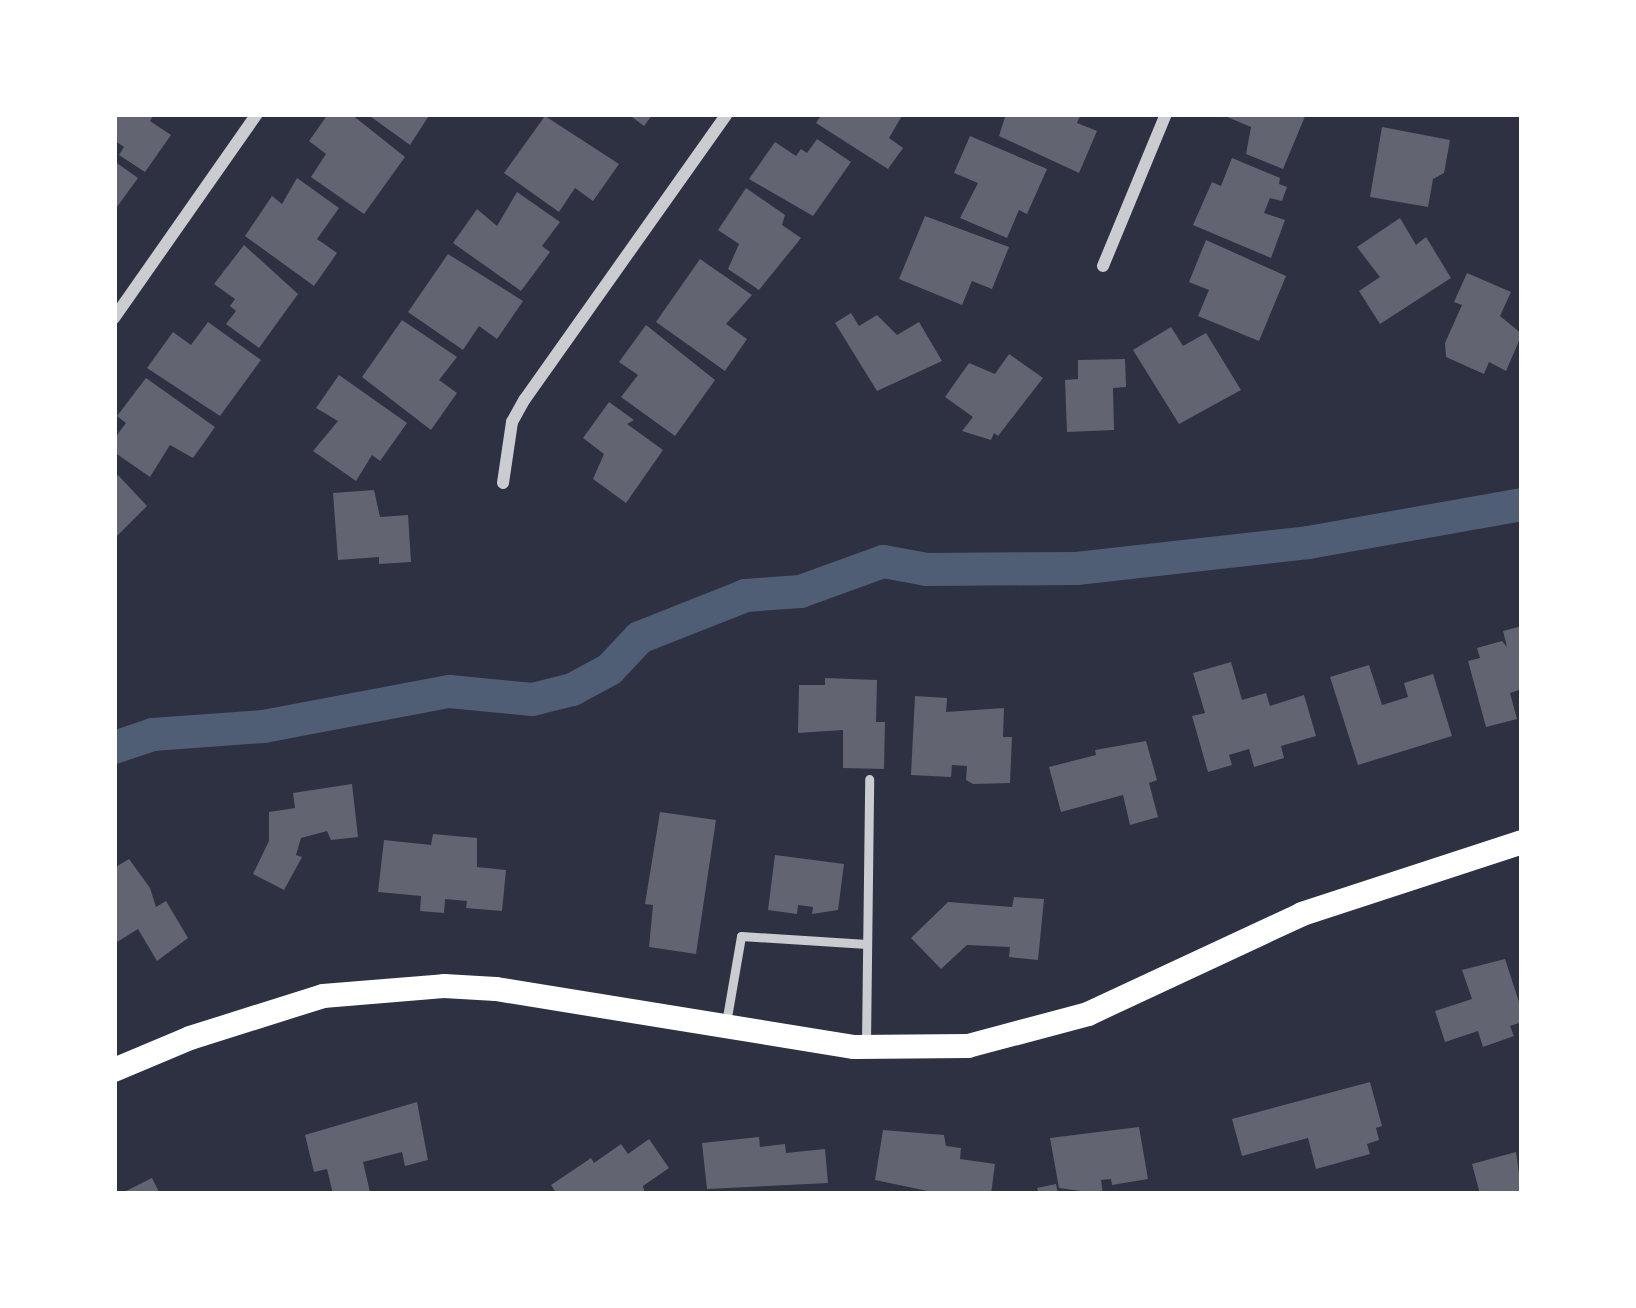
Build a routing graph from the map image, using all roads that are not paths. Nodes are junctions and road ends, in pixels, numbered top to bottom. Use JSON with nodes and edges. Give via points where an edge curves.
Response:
{"nodes":[{"id":1,"x":257,"y":114,"type":"edge"},
{"id":2,"x":727,"y":114,"type":"edge"},
{"id":3,"x":1166,"y":114,"type":"edge"},
{"id":4,"x":1103,"y":266,"type":"dead end"},
{"id":5,"x":114,"y":318,"type":"edge"},
{"id":6,"x":503,"y":482,"type":"dead end"},
{"id":7,"x":869,"y":778,"type":"dead end"},
{"id":8,"x":1522,"y":842,"type":"edge"},
{"id":9,"x":867,"y":944,"type":"junction"},
{"id":10,"x":725,"y":1028,"type":"junction"},
{"id":11,"x":866,"y":1047,"type":"junction"},
{"id":12,"x":114,"y":1070,"type":"edge"}],
"edges":[{"from":1,"to":5,"type":"street"},
{"from":2,"to":6,"type":"street","via":[[525,399],[512,422]]},
{"from":3,"to":4,"type":"street"},
{"from":7,"to":9,"type":"lane"},
{"from":8,"to":11,"type":"main road","via":[[1366,889],[1030,1033],[968,1046]]},
{"from":9,"to":10,"type":"lane","via":[[741,936]]},
{"from":9,"to":11,"type":"lane"},
{"from":10,"to":11,"type":"main road"},
{"from":10,"to":12,"type":"main road","via":[[496,989],[377,989],[271,1010]]}]}
